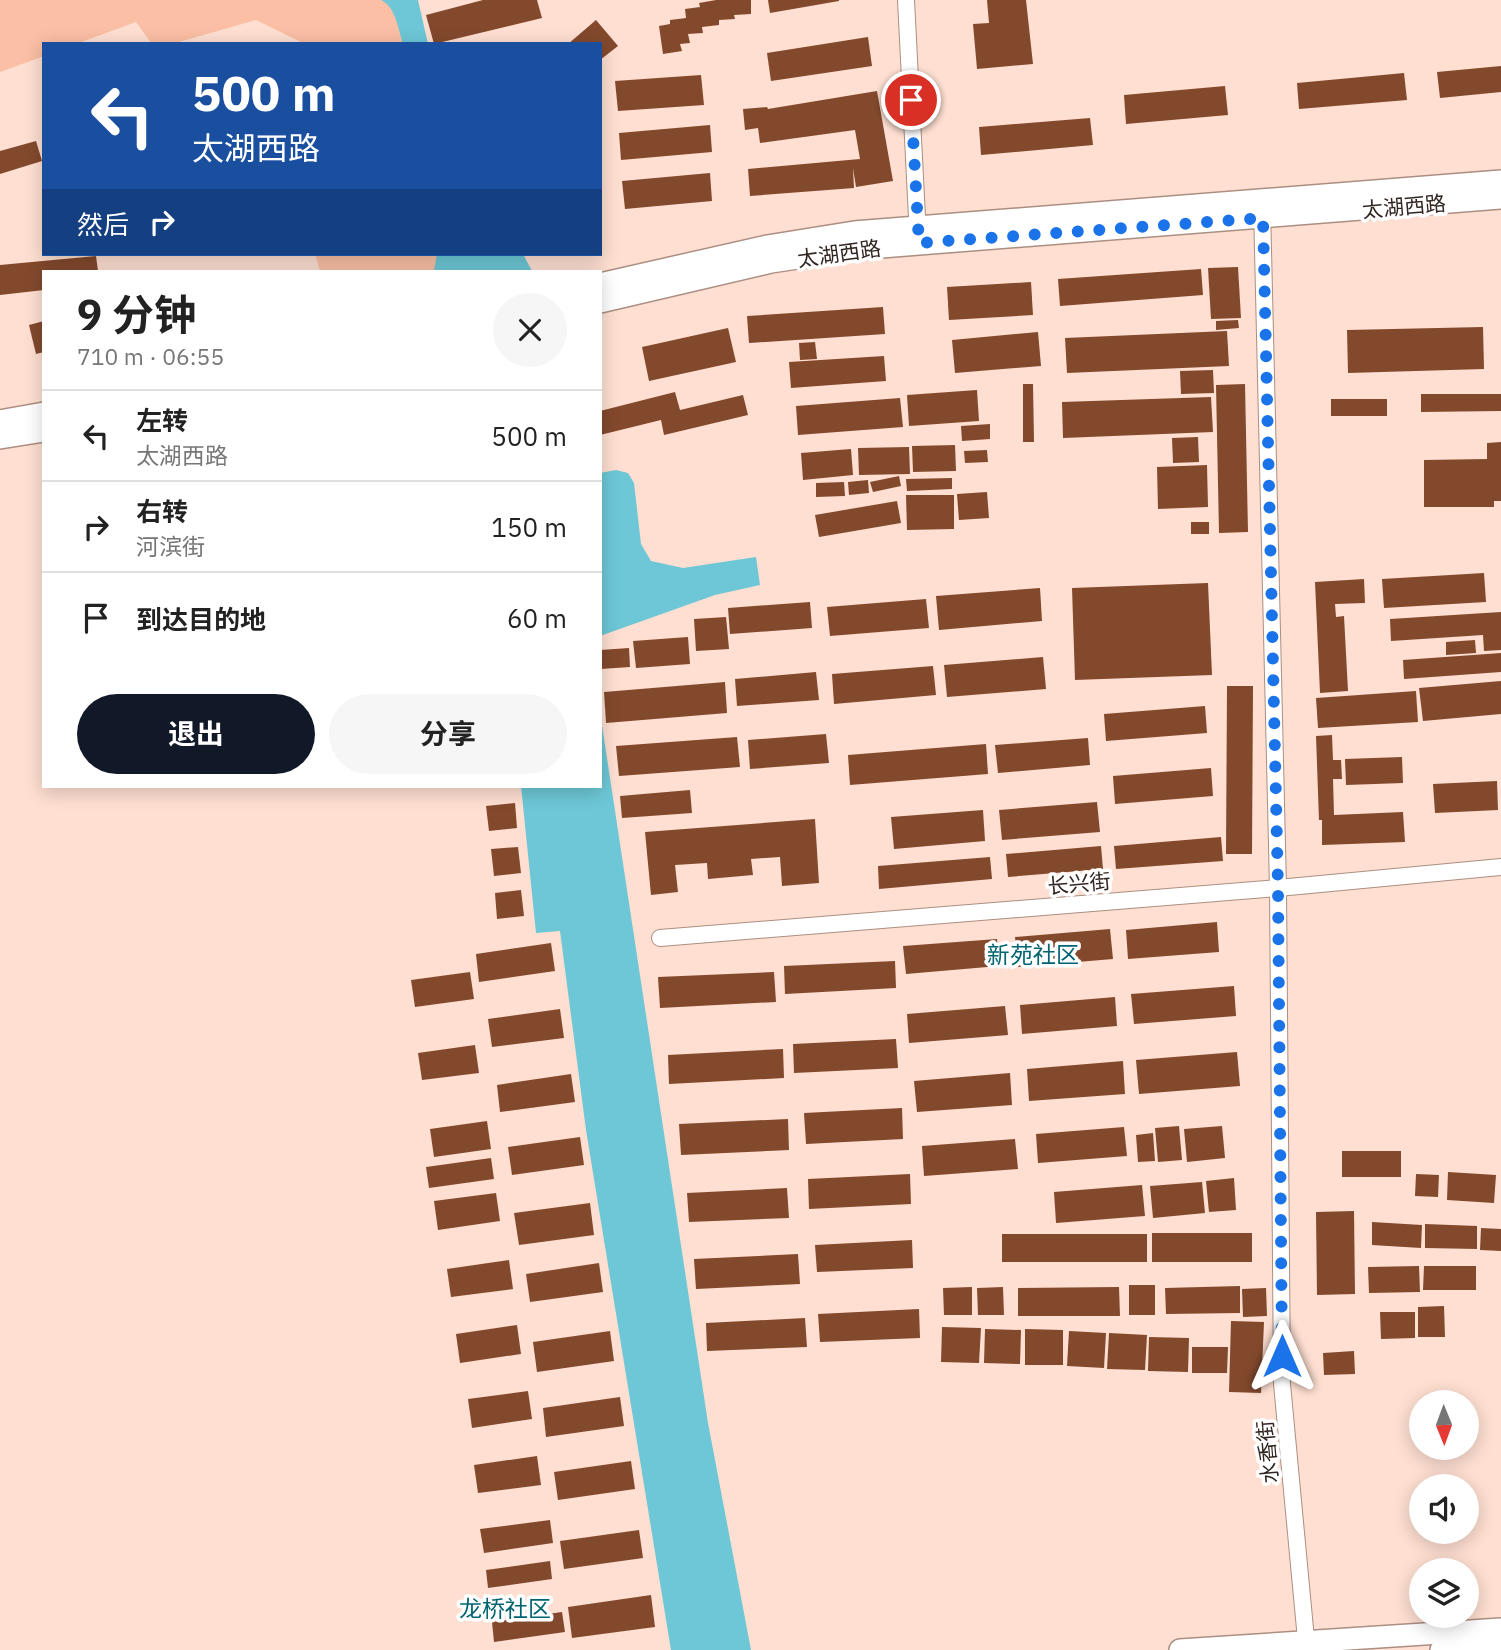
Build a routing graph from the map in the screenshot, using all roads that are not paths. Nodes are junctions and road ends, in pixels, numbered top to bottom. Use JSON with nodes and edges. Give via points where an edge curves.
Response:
{"nodes":[{"id":1,"x":906,"y":0,"type":"edge"},
{"id":2,"x":1501,"y":181,"type":"edge"},
{"id":3,"x":1501,"y":198,"type":"edge"},
{"id":4,"x":1262,"y":209,"type":"junction"},
{"id":5,"x":918,"y":234,"type":"junction"},
{"id":6,"x":602,"y":284,"type":"edge"},
{"id":7,"x":602,"y":302,"type":"edge"},
{"id":8,"x":42,"y":413,"type":"edge"},
{"id":9,"x":0,"y":421,"type":"edge"},
{"id":10,"x":42,"y":430,"type":"edge"},
{"id":11,"x":0,"y":438,"type":"edge"},
{"id":12,"x":1501,"y":867,"type":"edge"},
{"id":13,"x":1278,"y":888,"type":"junction"},
{"id":14,"x":660,"y":937,"type":"dead end"},
{"id":15,"x":1501,"y":1629,"type":"edge"},
{"id":16,"x":1307,"y":1646,"type":"edge"},
{"id":17,"x":1501,"y":1646,"type":"edge"},
{"id":18,"x":1180,"y":1650,"type":"edge"},
{"id":19,"x":1441,"y":1650,"type":"edge"}],
"edges":[{"from":1,"to":5,"type":"street"},
{"from":2,"to":4,"type":"main road","name":"太湖西路"},
{"from":3,"to":4,"type":"main road","name":"太湖西路"},
{"from":4,"to":5,"type":"main road","name":"太湖西路"},
{"from":4,"to":13,"type":"street","name":"水香街"},
{"from":5,"to":6,"type":"main road","name":"太湖西路","via":[[854,232],[767,246]]},
{"from":5,"to":7,"type":"main road","name":"太湖西路"},
{"from":8,"to":9,"type":"main road"},
{"from":10,"to":11,"type":"main road"},
{"from":12,"to":13,"type":"street","name":"长兴街"},
{"from":13,"to":14,"type":"street","name":"长兴街"},
{"from":13,"to":16,"type":"street","name":"水香街","via":[[1282,1384]]},
{"from":15,"to":16,"type":"main road"},
{"from":16,"to":18,"type":"main road"},
{"from":17,"to":19,"type":"main road"}]}
